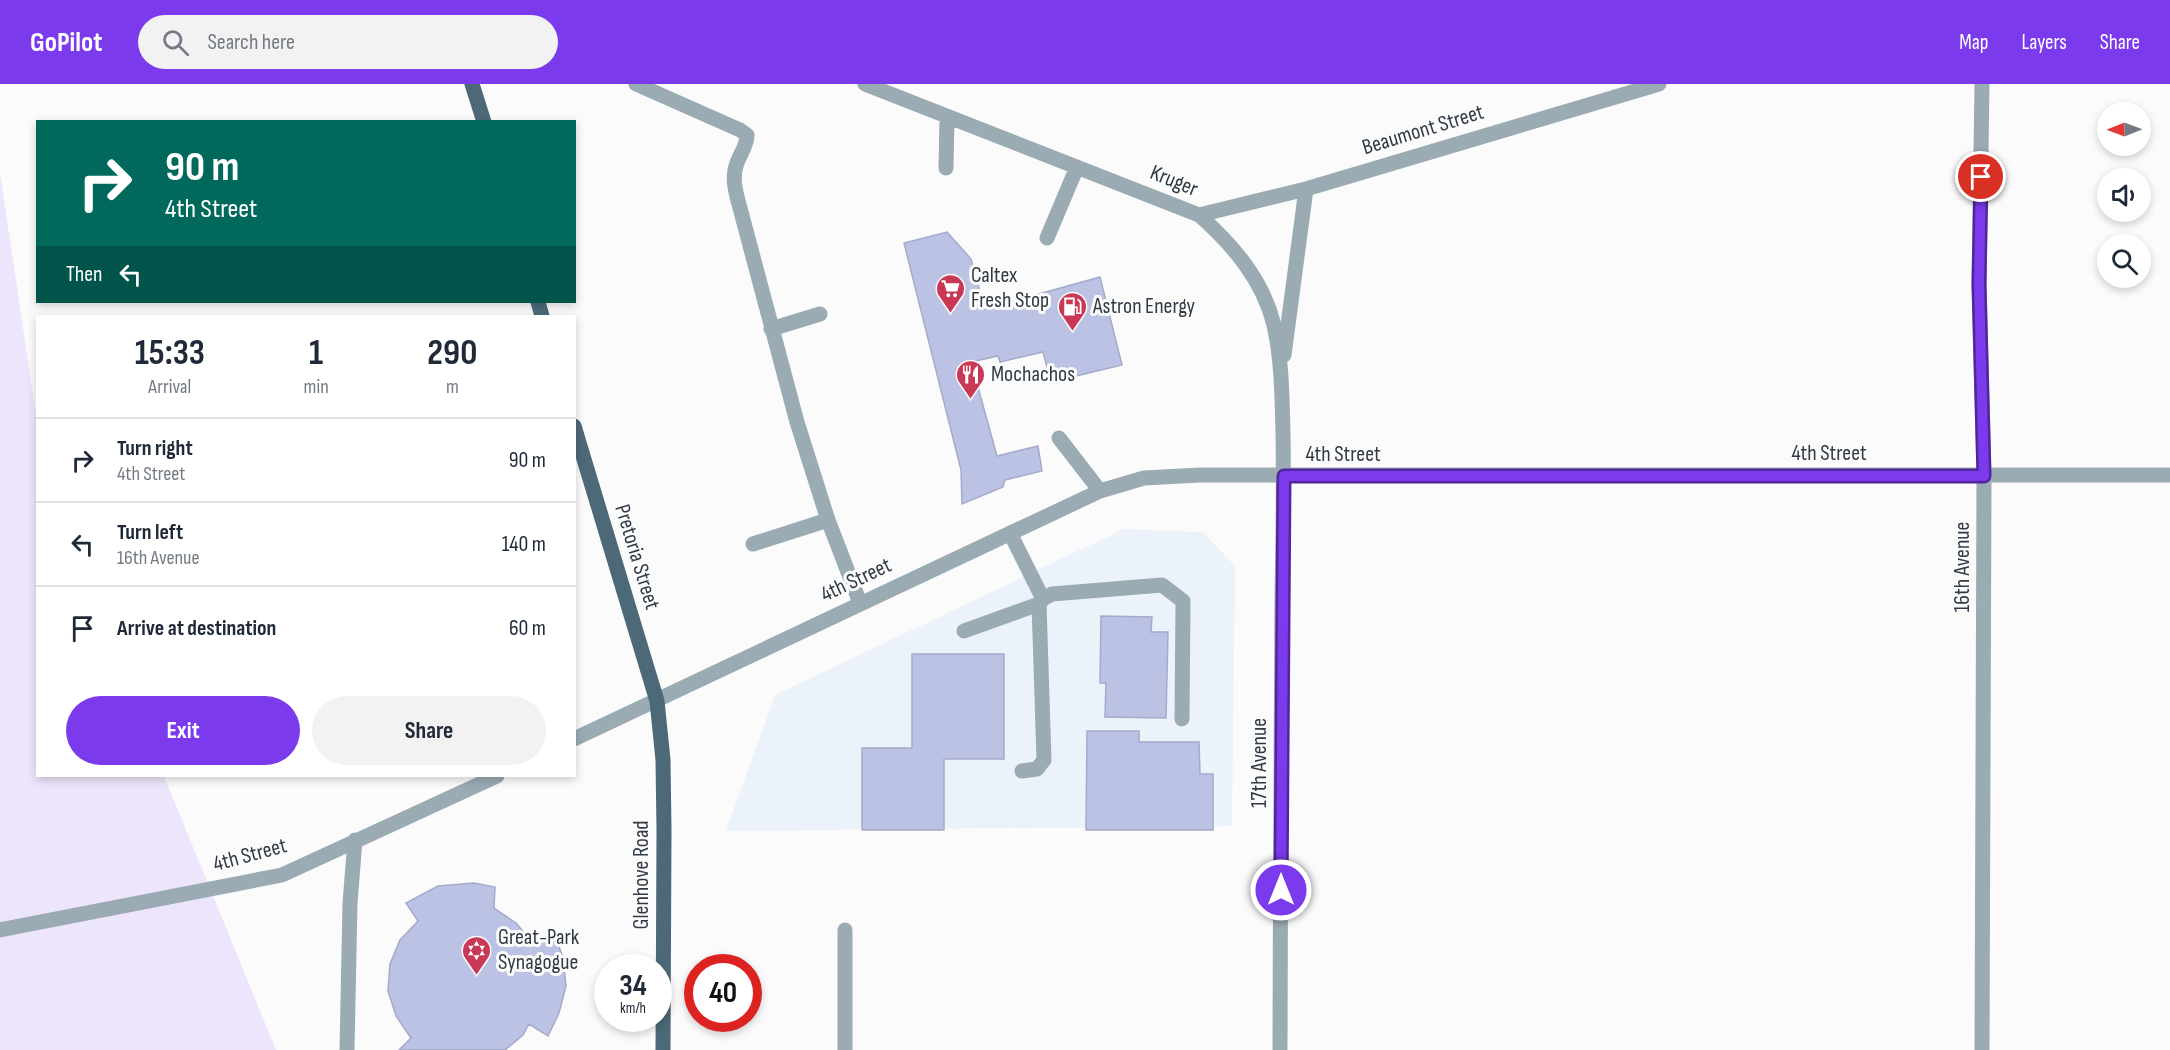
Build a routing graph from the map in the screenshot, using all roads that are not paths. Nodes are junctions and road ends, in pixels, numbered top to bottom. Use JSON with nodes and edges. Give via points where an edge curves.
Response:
{"nodes":[{"id":1,"x":472,"y":84,"type":"edge"},
{"id":2,"x":636,"y":84,"type":"edge"},
{"id":3,"x":864,"y":84,"type":"edge"},
{"id":4,"x":1659,"y":84,"type":"edge"},
{"id":5,"x":1982,"y":84,"type":"edge"},
{"id":6,"x":947,"y":117,"type":"junction"},
{"id":7,"x":483,"y":120,"type":"edge"},
{"id":8,"x":946,"y":168,"type":"dead end"},
{"id":9,"x":1077,"y":168,"type":"junction"},
{"id":10,"x":1306,"y":189,"type":"junction"},
{"id":11,"x":1199,"y":215,"type":"junction"},
{"id":12,"x":1047,"y":238,"type":"dead end"},
{"id":13,"x":820,"y":315,"type":"dead end"},
{"id":14,"x":771,"y":329,"type":"junction"},
{"id":15,"x":1282,"y":370,"type":"junction"},
{"id":16,"x":576,"y":433,"type":"edge"},
{"id":17,"x":1059,"y":438,"type":"dead end"},
{"id":18,"x":2170,"y":475,"type":"edge"},
{"id":19,"x":1284,"y":476,"type":"junction"},
{"id":20,"x":1984,"y":476,"type":"junction"},
{"id":21,"x":1100,"y":491,"type":"junction"},
{"id":22,"x":828,"y":520,"type":"junction"},
{"id":23,"x":1010,"y":533,"type":"junction"},
{"id":24,"x":753,"y":544,"type":"dead end"},
{"id":25,"x":1041,"y":602,"type":"junction"},
{"id":26,"x":860,"y":603,"type":"junction"},
{"id":27,"x":964,"y":632,"type":"dead end"},
{"id":28,"x":657,"y":701,"type":"junction"},
{"id":29,"x":1182,"y":719,"type":"dead end"},
{"id":30,"x":576,"y":738,"type":"edge"},
{"id":31,"x":1022,"y":771,"type":"dead end"},
{"id":32,"x":494,"y":777,"type":"edge"},
{"id":33,"x":355,"y":840,"type":"junction"},
{"id":34,"x":0,"y":930,"type":"edge"},
{"id":35,"x":844,"y":930,"type":"dead end"},
{"id":36,"x":347,"y":1050,"type":"edge"},
{"id":37,"x":663,"y":1050,"type":"edge"},
{"id":38,"x":845,"y":1050,"type":"edge"},
{"id":39,"x":1280,"y":1050,"type":"edge"},
{"id":40,"x":1982,"y":1050,"type":"edge"}],
"edges":[{"from":1,"to":7,"type":"main road"},
{"from":2,"to":14,"type":"street","via":[[747,135],[734,178]]},
{"from":3,"to":6,"type":"street","name":"Kruger"},
{"from":4,"to":10,"type":"street","name":"Beaumont Street"},
{"from":5,"to":20,"type":"street","name":"16th Avenue","via":[[1979,284]]},
{"from":6,"to":8,"type":"street"},
{"from":6,"to":9,"type":"street","name":"Kruger"},
{"from":9,"to":11,"type":"street","name":"Kruger"},
{"from":9,"to":12,"type":"street"},
{"from":10,"to":11,"type":"street","name":"Beaumont Street"},
{"from":10,"to":15,"type":"street"},
{"from":11,"to":15,"type":"street","name":"Kruger","via":[[1223,236],[1256,280],[1274,325]]},
{"from":13,"to":14,"type":"street"},
{"from":14,"to":22,"type":"street"},
{"from":15,"to":19,"type":"street","name":"Kruger"},
{"from":16,"to":28,"type":"main road","name":"Pretoria Street"},
{"from":17,"to":21,"type":"street"},
{"from":18,"to":20,"type":"street","name":"4th Street"},
{"from":19,"to":20,"type":"street","name":"4th Street"},
{"from":19,"to":21,"type":"street","name":"4th Street","via":[[1164,476]]},
{"from":19,"to":39,"type":"street","name":"17th Avenue"},
{"from":20,"to":40,"type":"street","name":"16th Avenue"},
{"from":21,"to":23,"type":"street","name":"4th Street"},
{"from":22,"to":24,"type":"street"},
{"from":22,"to":26,"type":"street"},
{"from":23,"to":25,"type":"street"},
{"from":23,"to":26,"type":"street","name":"4th Street"},
{"from":25,"to":27,"type":"street"},
{"from":25,"to":29,"type":"street","via":[[1052,594],[1162,585],[1176,595],[1183,602]]},
{"from":25,"to":31,"type":"street","via":[[1044,760],[1037,769]]},
{"from":26,"to":28,"type":"street","name":"4th Street"},
{"from":28,"to":30,"type":"street","name":"4th Street"},
{"from":28,"to":37,"type":"main road","name":"Glenhove Road","via":[[664,818]]},
{"from":32,"to":33,"type":"street","name":"4th Street"},
{"from":33,"to":34,"type":"street","name":"4th Street","via":[[282,875]]},
{"from":33,"to":36,"type":"street"},
{"from":35,"to":38,"type":"street"}]}
